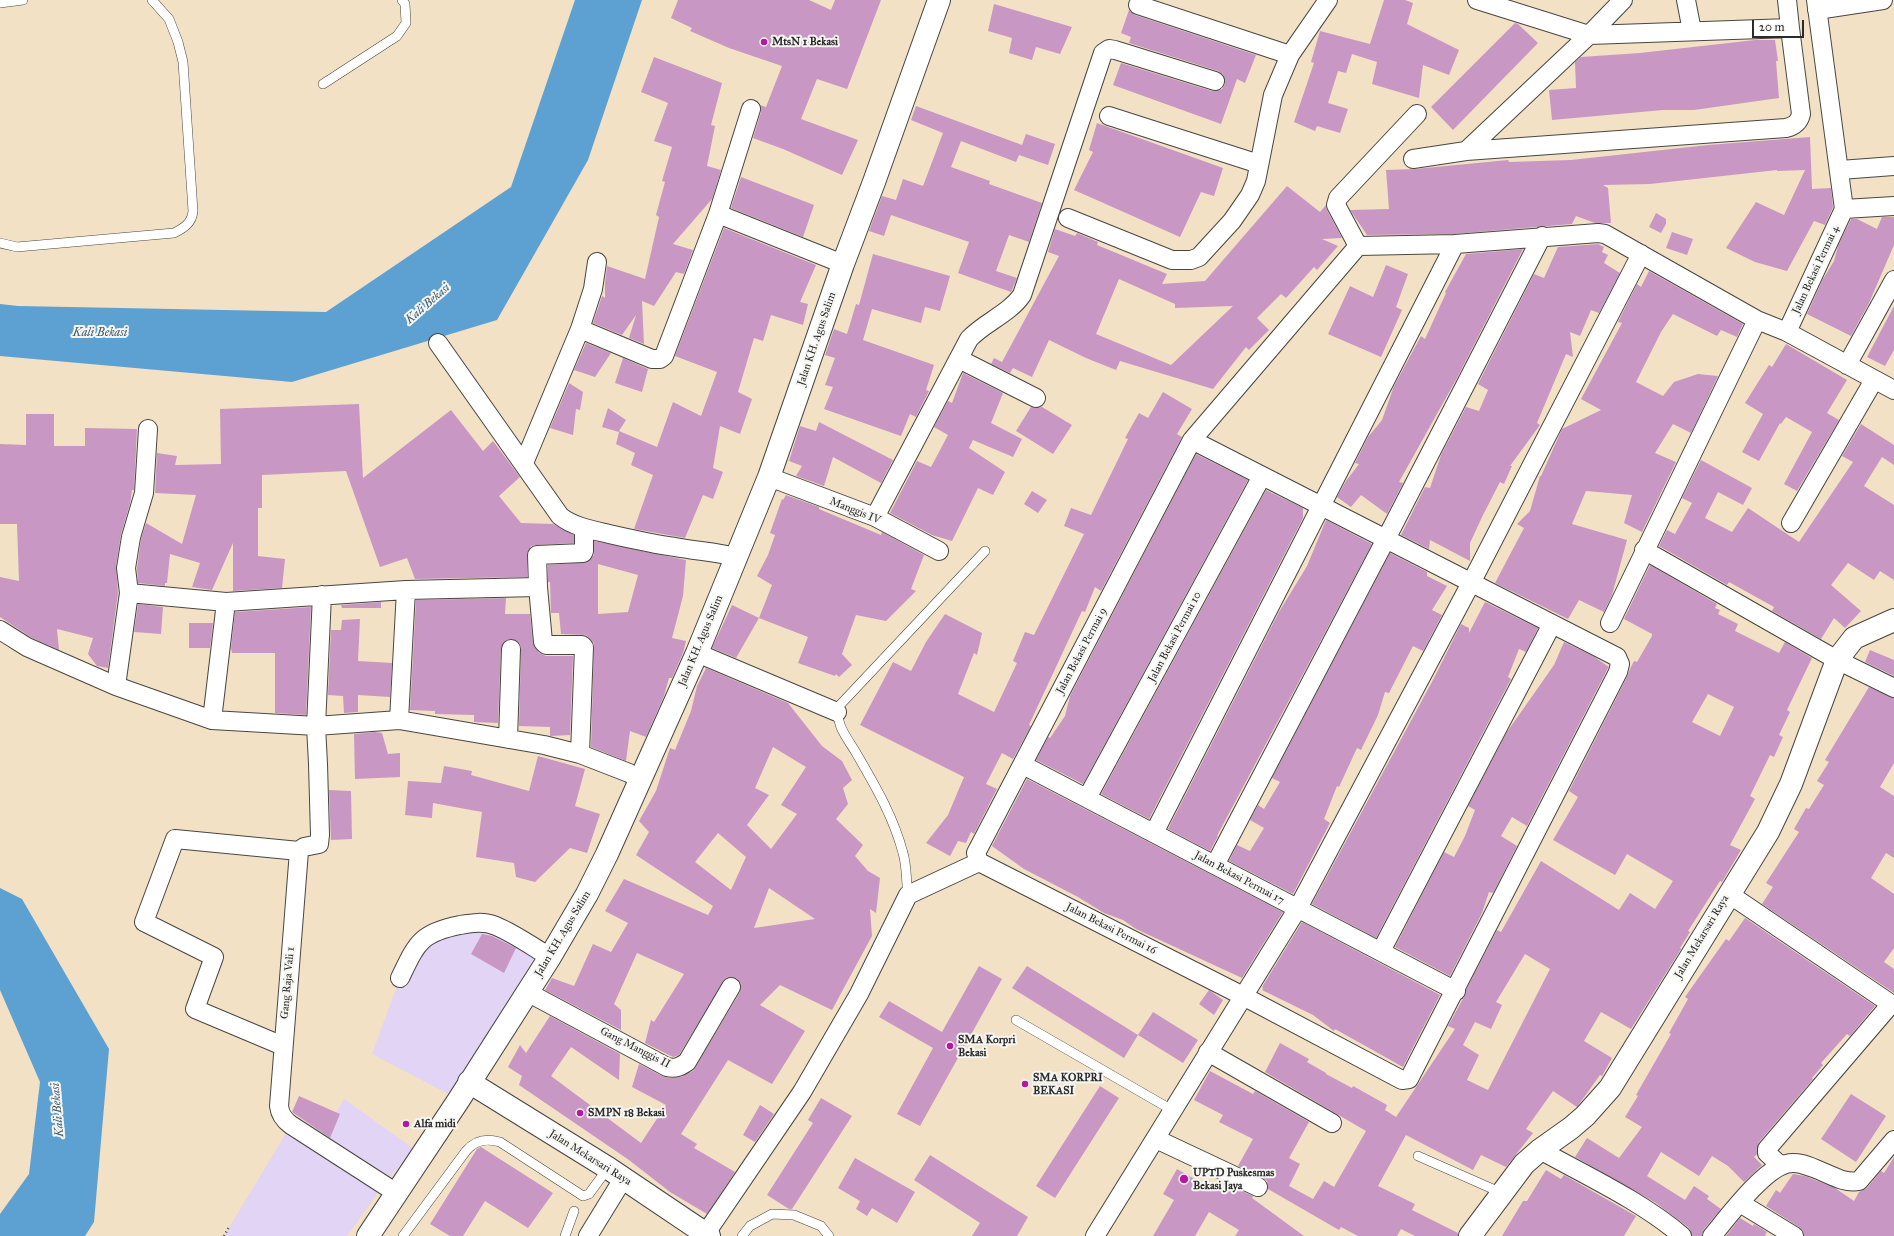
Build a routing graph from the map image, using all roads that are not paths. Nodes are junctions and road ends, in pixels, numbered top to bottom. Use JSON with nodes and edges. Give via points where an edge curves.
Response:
{"nodes":[{"id":1,"x":23,"y":0,"type":"edge"},
{"id":2,"x":152,"y":0,"type":"edge"},
{"id":3,"x":402,"y":0,"type":"edge"},
{"id":4,"x":939,"y":0,"type":"edge"},
{"id":5,"x":1328,"y":0,"type":"edge"},
{"id":6,"x":1477,"y":0,"type":"edge"},
{"id":7,"x":1624,"y":0,"type":"edge"},
{"id":8,"x":1686,"y":0,"type":"edge"},
{"id":9,"x":1787,"y":0,"type":"edge"},
{"id":10,"x":1883,"y":0,"type":"edge"},
{"id":11,"x":0,"y":3,"type":"edge"},
{"id":12,"x":1138,"y":5,"type":"dead end"},
{"id":13,"x":1817,"y":5,"type":"edge"},
{"id":14,"x":1790,"y":28,"type":"junction"},
{"id":15,"x":1692,"y":31,"type":"junction"},
{"id":16,"x":1589,"y":35,"type":"junction"},
{"id":17,"x":1290,"y":55,"type":"junction"},
{"id":18,"x":1215,"y":81,"type":"dead end"},
{"id":19,"x":323,"y":84,"type":"dead end"},
{"id":20,"x":751,"y":110,"type":"dead end"},
{"id":21,"x":1417,"y":114,"type":"dead end"},
{"id":22,"x":1109,"y":116,"type":"dead end"},
{"id":23,"x":1466,"y":151,"type":"junction"},
{"id":24,"x":1413,"y":159,"type":"dead end"},
{"id":25,"x":1259,"y":164,"type":"junction"},
{"id":26,"x":1894,"y":166,"type":"edge"},
{"id":27,"x":1840,"y":170,"type":"junction"},
{"id":28,"x":1894,"y":206,"type":"edge"},
{"id":29,"x":1844,"y":208,"type":"junction"},
{"id":30,"x":718,"y":214,"type":"junction"},
{"id":31,"x":1068,"y":218,"type":"dead end"},
{"id":32,"x":1542,"y":236,"type":"junction"},
{"id":33,"x":0,"y":243,"type":"edge"},
{"id":34,"x":1455,"y":244,"type":"junction"},
{"id":35,"x":1358,"y":246,"type":"junction"},
{"id":36,"x":1641,"y":254,"type":"junction"},
{"id":37,"x":597,"y":262,"type":"dead end"},
{"id":38,"x":843,"y":264,"type":"junction"},
{"id":39,"x":1894,"y":280,"type":"edge"},
{"id":40,"x":1757,"y":320,"type":"junction"},
{"id":41,"x":580,"y":329,"type":"junction"},
{"id":42,"x":1787,"y":332,"type":"junction"},
{"id":43,"x":438,"y":343,"type":"dead end"},
{"id":44,"x":959,"y":358,"type":"junction"},
{"id":45,"x":1847,"y":365,"type":"junction"},
{"id":46,"x":1874,"y":380,"type":"junction"},
{"id":47,"x":1894,"y":390,"type":"edge"},
{"id":48,"x":1036,"y":398,"type":"dead end"},
{"id":49,"x":148,"y":429,"type":"dead end"},
{"id":50,"x":1192,"y":440,"type":"junction"},
{"id":51,"x":524,"y":463,"type":"junction"},
{"id":52,"x":1262,"y":476,"type":"junction"},
{"id":53,"x":769,"y":477,"type":"junction"},
{"id":54,"x":1321,"y":506,"type":"junction"},
{"id":55,"x":875,"y":517,"type":"junction"},
{"id":56,"x":1791,"y":523,"type":"dead end"},
{"id":57,"x":584,"y":528,"type":"junction"},
{"id":58,"x":1386,"y":539,"type":"junction"},
{"id":59,"x":1644,"y":550,"type":"junction"},
{"id":60,"x":939,"y":551,"type":"dead end"},
{"id":61,"x":985,"y":551,"type":"dead end"},
{"id":62,"x":736,"y":557,"type":"junction"},
{"id":63,"x":1471,"y":583,"type":"junction"},
{"id":64,"x":538,"y":587,"type":"junction"},
{"id":65,"x":406,"y":590,"type":"junction"},
{"id":66,"x":129,"y":593,"type":"junction"},
{"id":67,"x":322,"y":595,"type":"junction"},
{"id":68,"x":226,"y":602,"type":"junction"},
{"id":69,"x":1894,"y":620,"type":"edge"},
{"id":70,"x":1610,"y":623,"type":"dead end"},
{"id":71,"x":1552,"y":624,"type":"junction"},
{"id":72,"x":1,"y":633,"type":"edge"},
{"id":73,"x":511,"y":649,"type":"dead end"},
{"id":74,"x":697,"y":653,"type":"junction"},
{"id":75,"x":1837,"y":660,"type":"junction"},
{"id":76,"x":116,"y":686,"type":"junction"},
{"id":77,"x":1894,"y":688,"type":"edge"},
{"id":78,"x":837,"y":712,"type":"junction"},
{"id":79,"x":212,"y":720,"type":"junction"},
{"id":80,"x":399,"y":720,"type":"junction"},
{"id":81,"x":316,"y":726,"type":"junction"},
{"id":82,"x":508,"y":739,"type":"junction"},
{"id":83,"x":580,"y":754,"type":"junction"},
{"id":84,"x":1023,"y":764,"type":"junction"},
{"id":85,"x":641,"y":780,"type":"junction"},
{"id":86,"x":1087,"y":798,"type":"junction"},
{"id":87,"x":1154,"y":833,"type":"junction"},
{"id":88,"x":299,"y":851,"type":"junction"},
{"id":89,"x":979,"y":862,"type":"junction"},
{"id":90,"x":1216,"y":865,"type":"junction"},
{"id":91,"x":1729,"y":894,"type":"junction"},
{"id":92,"x":908,"y":895,"type":"junction"},
{"id":93,"x":1298,"y":908,"type":"junction"},
{"id":94,"x":1381,"y":951,"type":"junction"},
{"id":95,"x":550,"y":957,"type":"junction"},
{"id":96,"x":400,"y":978,"type":"dead end"},
{"id":97,"x":731,"y":987,"type":"dead end"},
{"id":98,"x":1456,"y":991,"type":"junction"},
{"id":99,"x":527,"y":992,"type":"junction"},
{"id":100,"x":1243,"y":996,"type":"junction"},
{"id":101,"x":1893,"y":1005,"type":"edge"},
{"id":102,"x":1016,"y":1020,"type":"dead end"},
{"id":103,"x":283,"y":1046,"type":"junction"},
{"id":104,"x":1208,"y":1052,"type":"junction"},
{"id":105,"x":469,"y":1082,"type":"junction"},
{"id":106,"x":1172,"y":1110,"type":"junction"},
{"id":107,"x":1332,"y":1123,"type":"dead end"},
{"id":108,"x":1156,"y":1139,"type":"junction"},
{"id":109,"x":1894,"y":1140,"type":"edge"},
{"id":110,"x":1540,"y":1150,"type":"junction"},
{"id":111,"x":1418,"y":1156,"type":"dead end"},
{"id":112,"x":1781,"y":1166,"type":"junction"},
{"id":113,"x":616,"y":1173,"type":"junction"},
{"id":114,"x":1258,"y":1187,"type":"dead end"},
{"id":115,"x":395,"y":1192,"type":"junction"},
{"id":116,"x":1502,"y":1193,"type":"junction"},
{"id":117,"x":1740,"y":1203,"type":"junction"},
{"id":118,"x":574,"y":1211,"type":"dead end"},
{"id":119,"x":372,"y":1234,"type":"edge"},
{"id":120,"x":706,"y":1235,"type":"edge"},
{"id":121,"x":402,"y":1236,"type":"edge"},
{"id":122,"x":565,"y":1236,"type":"edge"},
{"id":123,"x":588,"y":1236,"type":"edge"},
{"id":124,"x":742,"y":1236,"type":"edge"},
{"id":125,"x":828,"y":1236,"type":"edge"},
{"id":126,"x":1095,"y":1236,"type":"edge"},
{"id":127,"x":1470,"y":1236,"type":"edge"},
{"id":128,"x":1682,"y":1236,"type":"edge"},
{"id":129,"x":1712,"y":1236,"type":"edge"},
{"id":130,"x":1794,"y":1236,"type":"edge"}],
"edges":[{"from":1,"to":11,"type":"lane"},
{"from":2,"to":33,"type":"lane","via":[[169,19],[183,62],[193,211],[191,220],[184,229],[174,233],[17,247]]},
{"from":3,"to":19,"type":"lane","via":[[405,4],[406,22],[397,36]]},
{"from":4,"to":38,"type":"street","name":"Jalan KH. Agus Salim"},
{"from":5,"to":17,"type":"street"},
{"from":6,"to":16,"type":"street"},
{"from":7,"to":16,"type":"street"},
{"from":8,"to":15,"type":"street"},
{"from":9,"to":14,"type":"street"},
{"from":10,"to":13,"type":"street"},
{"from":12,"to":17,"type":"street"},
{"from":13,"to":27,"type":"street"},
{"from":14,"to":15,"type":"street"},
{"from":14,"to":23,"type":"street","via":[[1801,114],[1797,123],[1792,126]]},
{"from":15,"to":16,"type":"street"},
{"from":16,"to":23,"type":"street"},
{"from":17,"to":25,"type":"street","via":[[1272,95]]},
{"from":18,"to":44,"type":"street","via":[[1115,50],[1105,50],[1022,295],[1018,301],[969,339]]},
{"from":20,"to":30,"type":"street"},
{"from":21,"to":35,"type":"street","via":[[1336,202]]},
{"from":22,"to":25,"type":"street"},
{"from":23,"to":24,"type":"street"},
{"from":25,"to":31,"type":"street","via":[[1256,181],[1244,206],[1199,257],[1191,260],[1172,260]]},
{"from":26,"to":27,"type":"street"},
{"from":27,"to":29,"type":"street"},
{"from":28,"to":29,"type":"street"},
{"from":29,"to":42,"type":"street","name":"Jalan Bekasi Permai 4"},
{"from":30,"to":38,"type":"street"},
{"from":30,"to":41,"type":"street","via":[[664,356],[652,358]]},
{"from":32,"to":34,"type":"street"},
{"from":32,"to":36,"type":"street","via":[[1602,233]]},
{"from":32,"to":58,"type":"street"},
{"from":34,"to":35,"type":"street"},
{"from":34,"to":54,"type":"street"},
{"from":35,"to":50,"type":"street","name":"Jalan Bekasi Permai 9"},
{"from":36,"to":40,"type":"street"},
{"from":36,"to":63,"type":"street"},
{"from":37,"to":41,"type":"street","via":[[593,289]]},
{"from":38,"to":53,"type":"street","name":"Jalan KH. Agus Salim"},
{"from":39,"to":45,"type":"street"},
{"from":40,"to":42,"type":"street"},
{"from":40,"to":59,"type":"street"},
{"from":41,"to":51,"type":"street"},
{"from":42,"to":45,"type":"street"},
{"from":43,"to":51,"type":"street"},
{"from":44,"to":48,"type":"street"},
{"from":44,"to":55,"type":"street"},
{"from":45,"to":46,"type":"street"},
{"from":46,"to":47,"type":"street"},
{"from":46,"to":56,"type":"street"},
{"from":49,"to":66,"type":"street","via":[[144,493],[131,537],[126,568]]},
{"from":50,"to":52,"type":"street"},
{"from":50,"to":84,"type":"street","name":"Jalan Bekasi Permai 9"},
{"from":51,"to":57,"type":"street","via":[[560,516]]},
{"from":52,"to":54,"type":"street"},
{"from":52,"to":86,"type":"street","name":"Jalan Bekasi Permai 10"},
{"from":53,"to":55,"type":"street","name":"Manggis IV"},
{"from":53,"to":62,"type":"street","name":"Jalan KH. Agus Salim"},
{"from":54,"to":58,"type":"street"},
{"from":54,"to":87,"type":"street"},
{"from":55,"to":60,"type":"street","name":"Manggis IV"},
{"from":57,"to":62,"type":"street","via":[[639,541],[713,551]]},
{"from":57,"to":64,"type":"street","via":[[583,553],[537,555]]},
{"from":58,"to":63,"type":"street"},
{"from":58,"to":90,"type":"street"},
{"from":59,"to":70,"type":"street"},
{"from":59,"to":75,"type":"street"},
{"from":61,"to":78,"type":"lane","via":[[839,706]]},
{"from":62,"to":74,"type":"street","name":"Jalan KH. Agus Salim"},
{"from":63,"to":71,"type":"street"},
{"from":63,"to":93,"type":"street"},
{"from":64,"to":65,"type":"street"},
{"from":64,"to":83,"type":"street","via":[[543,642],[546,645],[584,647]]},
{"from":65,"to":67,"type":"street"},
{"from":65,"to":80,"type":"street"},
{"from":66,"to":68,"type":"street"},
{"from":66,"to":76,"type":"street"},
{"from":67,"to":68,"type":"street"},
{"from":67,"to":81,"type":"street"},
{"from":68,"to":79,"type":"street"},
{"from":69,"to":75,"type":"street","name":"Jalan Mekarsari Raya","via":[[1854,638]]},
{"from":71,"to":94,"type":"street"},
{"from":71,"to":98,"type":"street","via":[[1616,657],[1620,664],[1618,672]]},
{"from":72,"to":76,"type":"street"},
{"from":73,"to":82,"type":"street"},
{"from":74,"to":78,"type":"street"},
{"from":74,"to":85,"type":"street","name":"Jalan KH. Agus Salim"},
{"from":75,"to":77,"type":"street"},
{"from":75,"to":91,"type":"street","name":"Jalan Mekarsari Raya","via":[[1781,805],[1768,832]]},
{"from":76,"to":79,"type":"street"},
{"from":78,"to":92,"type":"lane","via":[[842,729],[886,804],[893,822],[904,854]]},
{"from":79,"to":81,"type":"street"},
{"from":80,"to":81,"type":"street"},
{"from":80,"to":82,"type":"street"},
{"from":81,"to":88,"type":"street","via":[[319,844]]},
{"from":82,"to":83,"type":"street"},
{"from":83,"to":85,"type":"street"},
{"from":84,"to":86,"type":"street","name":"Jalan Bekasi Permai 17"},
{"from":84,"to":89,"type":"street","name":"Jalan Bekasi Permai 9","via":[[976,853]]},
{"from":85,"to":95,"type":"street","name":"Jalan KH. Agus Salim","via":[[587,894]]},
{"from":86,"to":87,"type":"street","name":"Jalan Bekasi Permai 17"},
{"from":87,"to":90,"type":"street","name":"Jalan Bekasi Permai 17"},
{"from":88,"to":103,"type":"street","name":"Gang Raja Vali 1"},
{"from":88,"to":103,"type":"street","via":[[175,838],[144,922],[214,957],[195,1009]]},
{"from":89,"to":92,"type":"street"},
{"from":89,"to":100,"type":"street","name":"Jalan Bekasi Permai 16"},
{"from":90,"to":93,"type":"street","name":"Jalan Bekasi Permai 17"},
{"from":91,"to":101,"type":"street"},
{"from":91,"to":110,"type":"street","name":"Jalan Mekarsari Raya","via":[[1610,1088],[1576,1124]]},
{"from":92,"to":120,"type":"street","via":[[859,994],[802,1092]]},
{"from":93,"to":94,"type":"street","name":"Jalan Bekasi Permai 17"},
{"from":93,"to":100,"type":"street"},
{"from":94,"to":98,"type":"street","name":"Jalan Bekasi Permai 17"},
{"from":95,"to":96,"type":"street","via":[[495,926],[476,922],[441,929],[426,936],[414,950]]},
{"from":95,"to":99,"type":"street","name":"Jalan KH. Agus Salim"},
{"from":97,"to":99,"type":"street","name":"Gang Manggis II","via":[[687,1062],[672,1068]]},
{"from":98,"to":100,"type":"street","name":"Jalan Bekasi Permai 16","via":[[1409,1079],[1406,1080]]},
{"from":99,"to":105,"type":"street","name":"Jalan KH. Agus Salim"},
{"from":100,"to":104,"type":"street"},
{"from":101,"to":112,"type":"street","via":[[1767,1150]]},
{"from":102,"to":106,"type":"lane"},
{"from":103,"to":115,"type":"street","name":"Gang Raja Vali 1","via":[[279,1106],[284,1120]]},
{"from":104,"to":106,"type":"street"},
{"from":104,"to":107,"type":"street"},
{"from":105,"to":113,"type":"street","name":"Jalan Mekarsari Raya"},
{"from":105,"to":115,"type":"street","name":"Jalan KH. Agus Salim"},
{"from":106,"to":108,"type":"street"},
{"from":108,"to":114,"type":"street"},
{"from":108,"to":126,"type":"street"},
{"from":109,"to":112,"type":"street","via":[[1859,1181],[1846,1182],[1796,1163]]},
{"from":110,"to":116,"type":"street","name":"Jalan Mekarsari Raya","via":[[1524,1164]]},
{"from":110,"to":128,"type":"street","via":[[1646,1210]]},
{"from":111,"to":116,"type":"lane"},
{"from":112,"to":117,"type":"street","via":[[1772,1171]]},
{"from":113,"to":120,"type":"street","name":"Jalan Mekarsari Raya"},
{"from":113,"to":121,"type":"lane","via":[[583,1196],[500,1142],[491,1139],[481,1141],[472,1144],[466,1151]]},
{"from":113,"to":123,"type":"street"},
{"from":115,"to":119,"type":"street","name":"Jalan KH. Agus Salim"},
{"from":116,"to":127,"type":"street","name":"Jalan Mekarsari Raya"},
{"from":117,"to":129,"type":"street"},
{"from":117,"to":130,"type":"street"},
{"from":118,"to":122,"type":"lane"},
{"from":124,"to":125,"type":"lane","via":[[750,1226],[772,1214],[794,1215],[821,1226]]}]}
